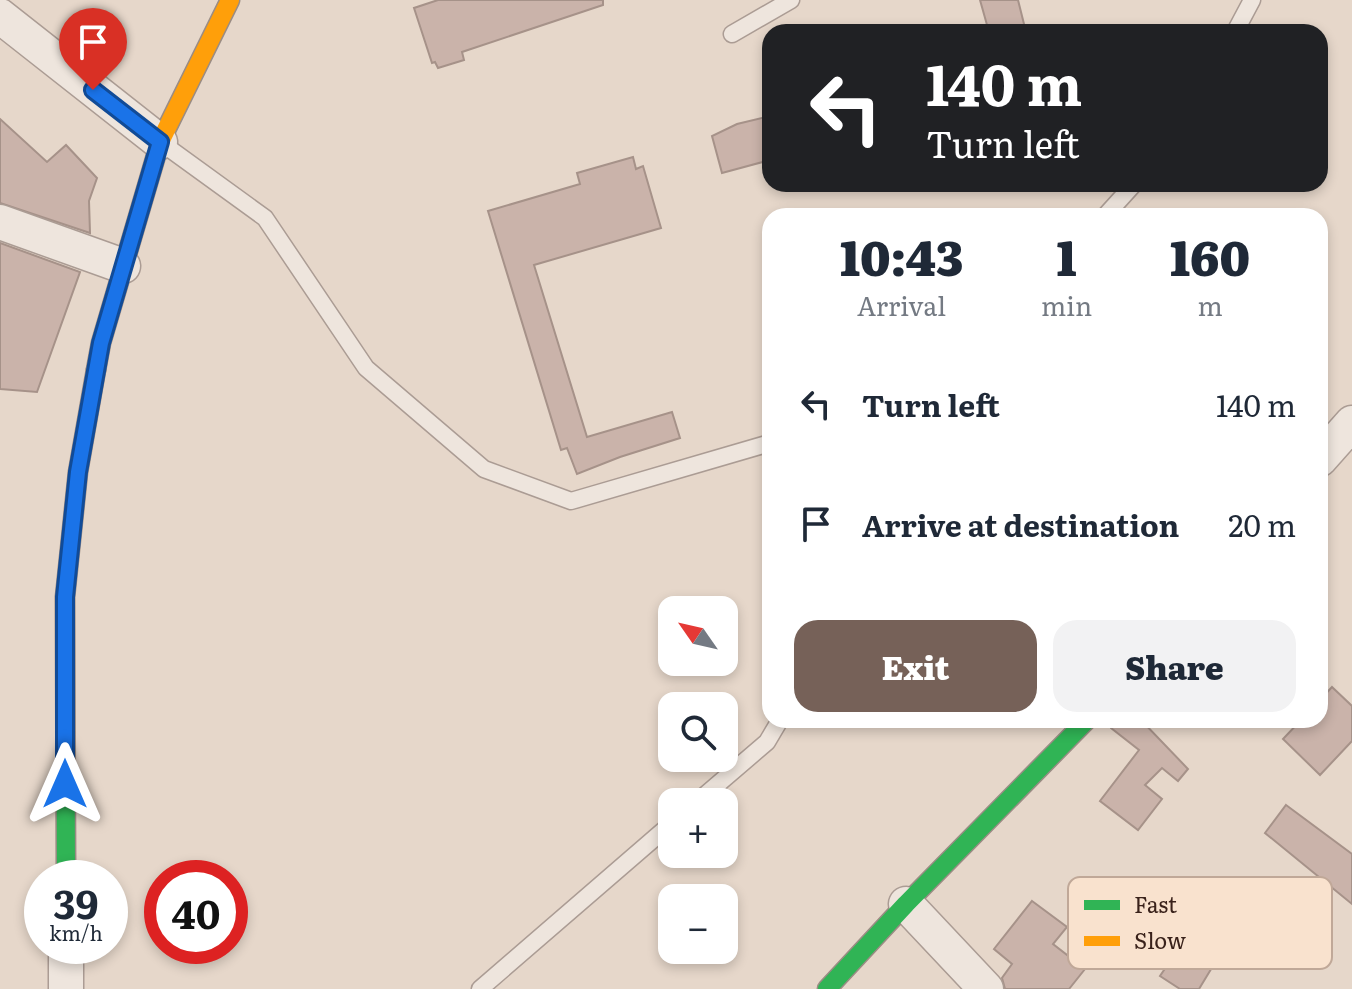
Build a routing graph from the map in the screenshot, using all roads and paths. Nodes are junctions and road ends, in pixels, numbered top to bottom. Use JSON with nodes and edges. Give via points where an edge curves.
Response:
{"nodes":[{"id":1,"x":230,"y":0,"type":"edge"},
{"id":2,"x":791,"y":0,"type":"edge"},
{"id":3,"x":1252,"y":0,"type":"edge"},
{"id":4,"x":2,"y":21,"type":"edge"},
{"id":5,"x":1239,"y":24,"type":"edge"},
{"id":6,"x":732,"y":34,"type":"dead end"},
{"id":7,"x":160,"y":142,"type":"junction"},
{"id":8,"x":1127,"y":192,"type":"edge"},
{"id":9,"x":1112,"y":208,"type":"edge"},
{"id":10,"x":0,"y":222,"type":"edge"},
{"id":11,"x":123,"y":266,"type":"junction"},
{"id":12,"x":1352,"y":423,"type":"edge"},
{"id":13,"x":762,"y":445,"type":"edge"},
{"id":14,"x":1328,"y":450,"type":"edge"},
{"id":15,"x":775,"y":728,"type":"edge"},
{"id":16,"x":1079,"y":728,"type":"edge"},
{"id":17,"x":713,"y":788,"type":"edge"},
{"id":18,"x":658,"y":835,"type":"edge"},
{"id":19,"x":66,"y":860,"type":"edge"},
{"id":20,"x":906,"y":904,"type":"junction"},
{"id":21,"x":66,"y":964,"type":"edge"},
{"id":22,"x":66,"y":989,"type":"edge"},
{"id":23,"x":480,"y":989,"type":"edge"},
{"id":24,"x":827,"y":989,"type":"edge"},
{"id":25,"x":986,"y":989,"type":"edge"}],
"edges":[{"from":1,"to":7,"type":"street"},
{"from":2,"to":6,"type":"lane"},
{"from":3,"to":5,"type":"lane"},
{"from":4,"to":7,"type":"street"},
{"from":7,"to":11,"type":"street"},
{"from":7,"to":13,"type":"lane","via":[[265,218],[366,368],[484,469],[571,501]]},
{"from":8,"to":9,"type":"lane"},
{"from":10,"to":11,"type":"street"},
{"from":11,"to":19,"type":"street","via":[[98,358],[78,472],[65,597]]},
{"from":12,"to":14,"type":"street"},
{"from":15,"to":17,"type":"lane","via":[[767,742]]},
{"from":16,"to":20,"type":"street"},
{"from":18,"to":23,"type":"lane"},
{"from":20,"to":24,"type":"street"},
{"from":20,"to":25,"type":"street"},
{"from":21,"to":22,"type":"street"}]}
